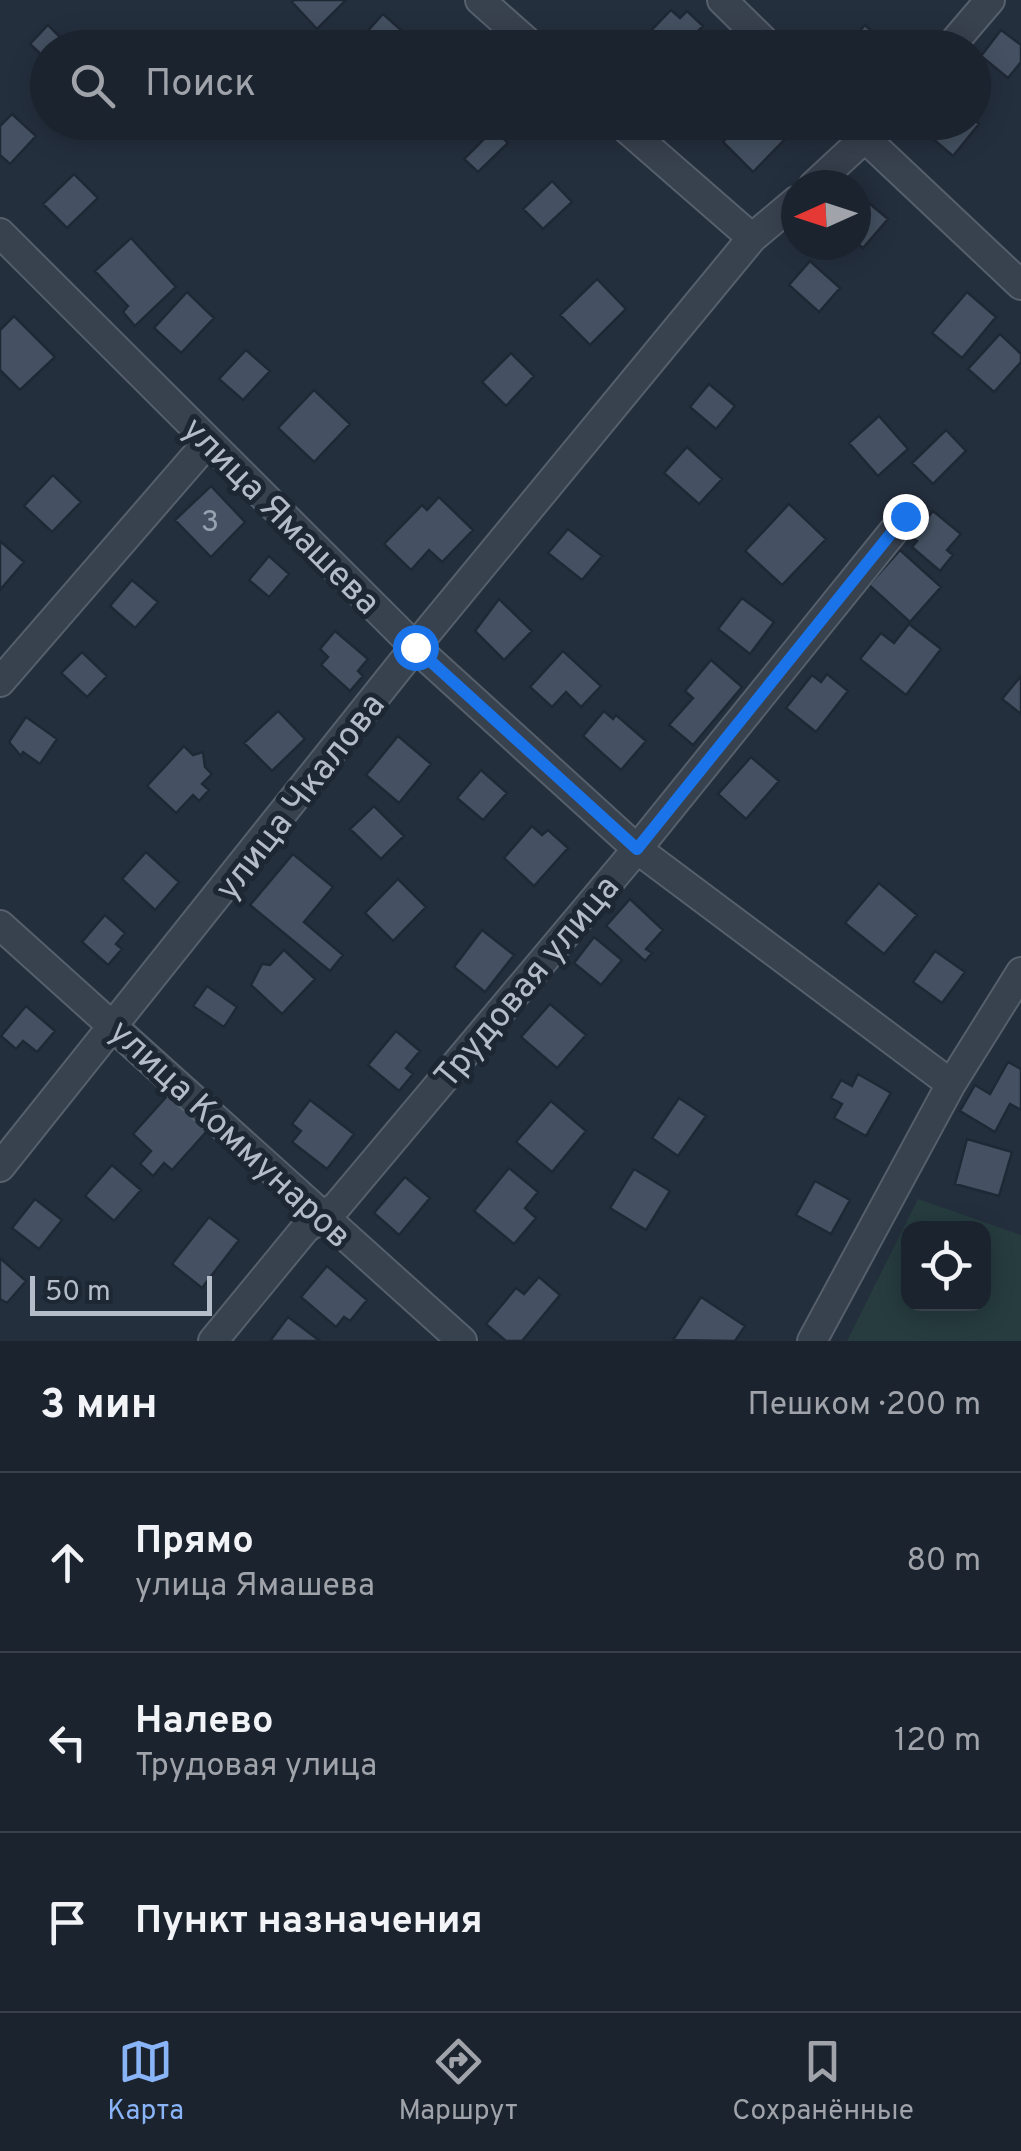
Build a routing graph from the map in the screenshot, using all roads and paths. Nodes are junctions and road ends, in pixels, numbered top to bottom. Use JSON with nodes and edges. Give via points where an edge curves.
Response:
{"nodes":[{"id":1,"x":480,"y":0,"type":"edge"},
{"id":2,"x":722,"y":0,"type":"edge"},
{"id":3,"x":990,"y":0,"type":"edge"},
{"id":4,"x":514,"y":30,"type":"edge"},
{"id":5,"x":753,"y":30,"type":"edge"},
{"id":6,"x":964,"y":30,"type":"edge"},
{"id":7,"x":640,"y":140,"type":"edge"},
{"id":8,"x":854,"y":140,"type":"edge"},
{"id":9,"x":877,"y":140,"type":"edge"},
{"id":10,"x":827,"y":170,"type":"edge"},
{"id":11,"x":781,"y":214,"type":"edge"},
{"id":12,"x":0,"y":232,"type":"edge"},
{"id":13,"x":752,"y":238,"type":"junction"},
{"id":14,"x":1021,"y":285,"type":"edge"},
{"id":15,"x":208,"y":442,"type":"junction"},
{"id":16,"x":905,"y":516,"type":"dead end"},
{"id":17,"x":415,"y":647,"type":"junction"},
{"id":18,"x":0,"y":682,"type":"edge"},
{"id":19,"x":637,"y":849,"type":"junction"},
{"id":20,"x":0,"y":925,"type":"edge"},
{"id":21,"x":1021,"y":972,"type":"edge"},
{"id":22,"x":116,"y":1026,"type":"junction"},
{"id":23,"x":951,"y":1084,"type":"junction"},
{"id":24,"x":0,"y":1167,"type":"edge"},
{"id":25,"x":321,"y":1218,"type":"junction"},
{"id":26,"x":452,"y":1337,"type":"edge"},
{"id":27,"x":212,"y":1341,"type":"edge"},
{"id":28,"x":812,"y":1341,"type":"edge"}],
"edges":[{"from":1,"to":4,"type":"street"},
{"from":2,"to":5,"type":"street"},
{"from":3,"to":6,"type":"street"},
{"from":7,"to":13,"type":"street"},
{"from":8,"to":10,"type":"street"},
{"from":9,"to":14,"type":"street"},
{"from":11,"to":13,"type":"street","name":"улица Чкалова"},
{"from":12,"to":15,"type":"street","name":"улица Ямашева"},
{"from":13,"to":17,"type":"street","name":"улица Чкалова"},
{"from":15,"to":17,"type":"street","name":"улица Ямашева"},
{"from":15,"to":18,"type":"street"},
{"from":16,"to":19,"type":"street","name":"Трудовая улица"},
{"from":17,"to":19,"type":"street","name":"улица Ямашева"},
{"from":17,"to":22,"type":"street","name":"улица Чкалова"},
{"from":19,"to":23,"type":"street","name":"улица Ямашева"},
{"from":19,"to":25,"type":"street","name":"Трудовая улица"},
{"from":20,"to":22,"type":"street","name":"улица Коммунаров"},
{"from":21,"to":23,"type":"street"},
{"from":22,"to":24,"type":"street","name":"улица Чкалова"},
{"from":22,"to":25,"type":"street","name":"улица Коммунаров"},
{"from":23,"to":28,"type":"street"},
{"from":25,"to":26,"type":"street","name":"улица Коммунаров"},
{"from":25,"to":27,"type":"street","name":"Трудовая улица"}]}
